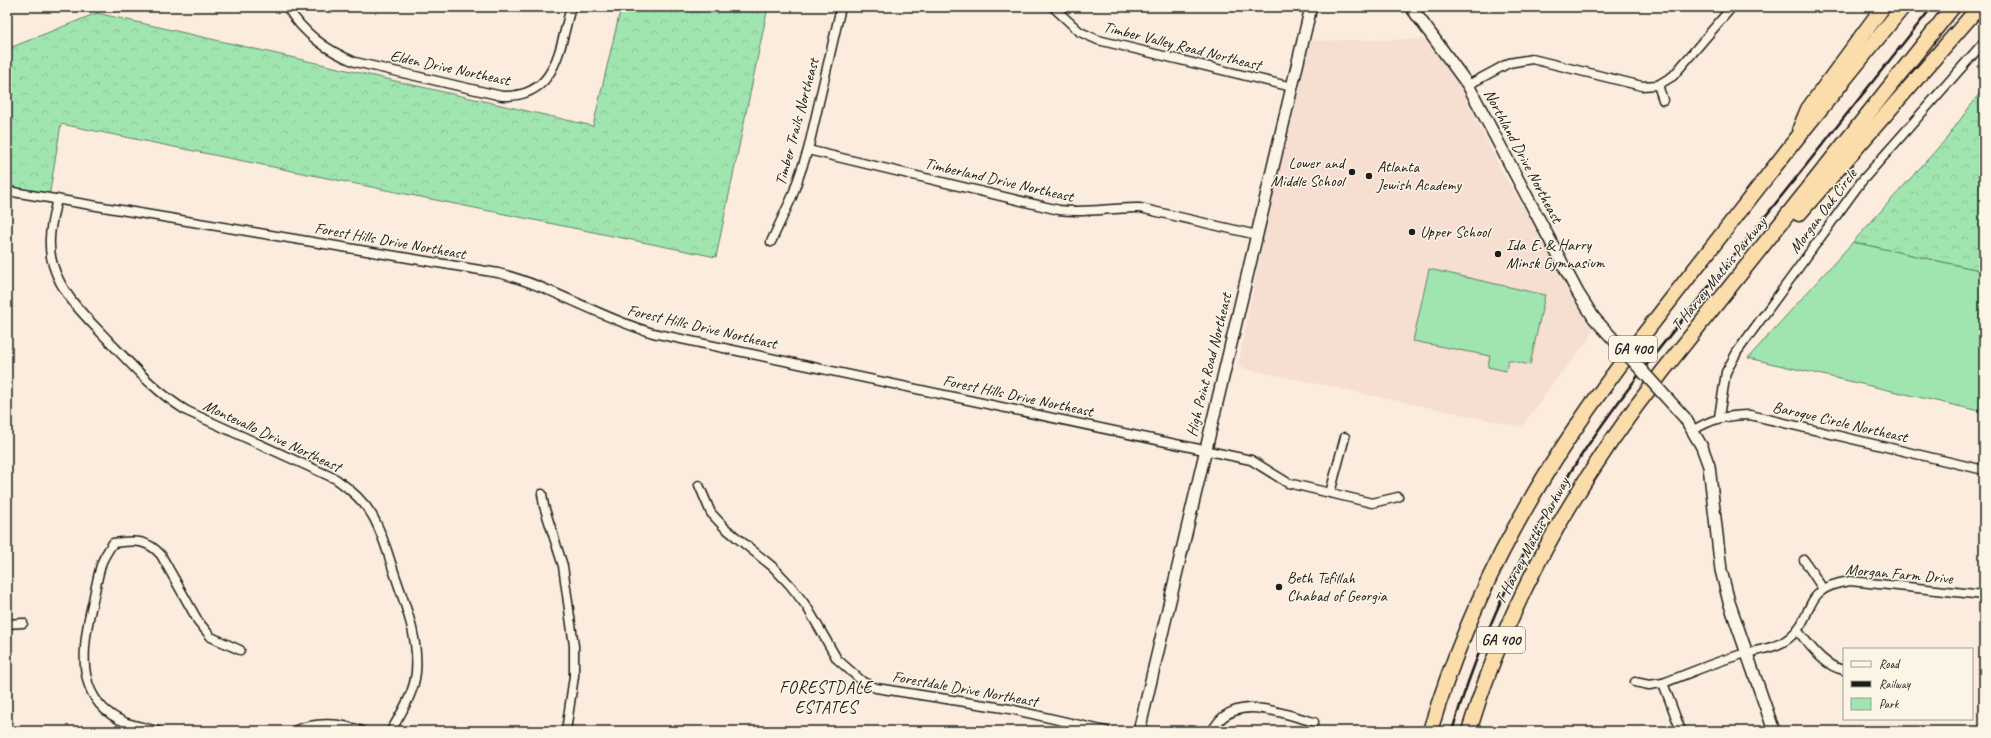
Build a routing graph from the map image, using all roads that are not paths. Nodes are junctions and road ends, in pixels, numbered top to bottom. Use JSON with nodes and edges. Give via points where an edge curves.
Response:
{"nodes":[{"id":1,"x":287,"y":7,"type":"edge"},
{"id":2,"x":571,"y":7,"type":"edge"},
{"id":3,"x":841,"y":7,"type":"edge"},
{"id":4,"x":1053,"y":7,"type":"edge"},
{"id":5,"x":1311,"y":7,"type":"edge"},
{"id":6,"x":1411,"y":7,"type":"edge"},
{"id":7,"x":1732,"y":7,"type":"edge"},
{"id":8,"x":1883,"y":7,"type":"edge"},
{"id":9,"x":1903,"y":7,"type":"edge"},
{"id":10,"x":1953,"y":7,"type":"edge"},
{"id":11,"x":1979,"y":7,"type":"edge"},
{"id":12,"x":1984,"y":42,"type":"edge"},
{"id":13,"x":1468,"y":85,"type":"junction"},
{"id":14,"x":1658,"y":85,"type":"junction"},
{"id":15,"x":1292,"y":87,"type":"junction"},
{"id":16,"x":1663,"y":100,"type":"dead end"},
{"id":17,"x":1793,"y":143,"type":"junction"},
{"id":18,"x":808,"y":150,"type":"junction"},
{"id":19,"x":7,"y":191,"type":"edge"},
{"id":20,"x":57,"y":199,"type":"junction"},
{"id":21,"x":1257,"y":235,"type":"junction"},
{"id":22,"x":771,"y":242,"type":"dead end"},
{"id":23,"x":1693,"y":333,"type":"junction"},
{"id":24,"x":1719,"y":417,"type":"junction"},
{"id":25,"x":1692,"y":431,"type":"junction"},
{"id":26,"x":1345,"y":437,"type":"dead end"},
{"id":27,"x":1205,"y":449,"type":"junction"},
{"id":28,"x":1984,"y":470,"type":"edge"},
{"id":29,"x":699,"y":486,"type":"dead end"},
{"id":30,"x":1330,"y":493,"type":"junction"},
{"id":31,"x":542,"y":494,"type":"dead end"},
{"id":32,"x":1398,"y":497,"type":"dead end"},
{"id":33,"x":1804,"y":560,"type":"dead end"},
{"id":34,"x":1823,"y":589,"type":"junction"},
{"id":35,"x":1984,"y":595,"type":"edge"},
{"id":36,"x":23,"y":623,"type":"dead end"},
{"id":37,"x":7,"y":624,"type":"edge"},
{"id":38,"x":1797,"y":630,"type":"junction"},
{"id":39,"x":240,"y":650,"type":"dead end"},
{"id":40,"x":1746,"y":653,"type":"junction"},
{"id":41,"x":1843,"y":670,"type":"edge"},
{"id":42,"x":1634,"y":682,"type":"dead end"},
{"id":43,"x":1663,"y":682,"type":"junction"},
{"id":44,"x":1314,"y":722,"type":"dead end"},
{"id":45,"x":157,"y":731,"type":"edge"},
{"id":46,"x":294,"y":731,"type":"edge"},
{"id":47,"x":362,"y":731,"type":"edge"},
{"id":48,"x":391,"y":731,"type":"edge"},
{"id":49,"x":566,"y":731,"type":"edge"},
{"id":50,"x":1106,"y":731,"type":"edge"},
{"id":51,"x":1139,"y":731,"type":"edge"},
{"id":52,"x":1212,"y":731,"type":"edge"},
{"id":53,"x":1430,"y":731,"type":"edge"},
{"id":54,"x":1469,"y":731,"type":"edge"},
{"id":55,"x":1681,"y":731,"type":"edge"},
{"id":56,"x":1774,"y":731,"type":"edge"}],
"edges":[{"from":1,"to":2,"type":"street","name":"Elden Drive Northeast","via":[[304,30],[317,42],[335,54],[355,62],[514,97],[538,88],[552,71]]},
{"from":3,"to":18,"type":"street","name":"Timber Trails Northeast"},
{"from":4,"to":15,"type":"street","name":"Timber Valley Road Northeast","via":[[1080,32],[1098,40]]},
{"from":5,"to":15,"type":"street","name":"High Point Road Northeast"},
{"from":6,"to":13,"type":"street","name":"Northland Drive Northeast"},
{"from":7,"to":14,"type":"street","via":[[1672,76]]},
{"from":8,"to":17,"type":"highway","via":[[1808,109]]},
{"from":9,"to":17,"type":"highway","name":"T Harvey Mathis Parkway","number":"GA 400"},
{"from":10,"to":23,"type":"highway","name":"T Harvey Mathis Parkway","number":"GA 400"},
{"from":11,"to":23,"type":"highway"},
{"from":12,"to":24,"type":"street","name":"Morgan Oak Circle","via":[[1861,182],[1737,352],[1726,372]]},
{"from":13,"to":14,"type":"street","via":[[1509,63],[1532,59],[1642,86]]},
{"from":13,"to":25,"type":"street","name":"Northland Drive Northeast","bridge":true,"via":[[1574,286],[1594,318],[1685,418]]},
{"from":14,"to":16,"type":"street"},
{"from":15,"to":21,"type":"street","name":"High Point Road Northeast"},
{"from":17,"to":53,"type":"highway","name":"T Harvey Mathis Parkway","number":"GA 400","via":[[1608,381],[1556,456],[1509,536],[1488,578],[1452,663]]},
{"from":18,"to":21,"type":"street","name":"Timberland Drive Northeast","via":[[1059,210],[1086,212],[1140,208]]},
{"from":18,"to":22,"type":"street","name":"Timber Trails Northeast","via":[[792,197]]},
{"from":19,"to":20,"type":"street","name":"Forest Hills Drive Northeast"},
{"from":20,"to":27,"type":"street","name":"Forest Hills Drive Northeast","via":[[498,273],[529,282],[624,324],[654,333]]},
{"from":20,"to":48,"type":"street","name":"Montevallo Drive Northeast","via":[[50,244],[52,264],[59,282],[73,303],[148,383],[187,411],[336,479],[357,496],[373,516],[411,623],[417,654],[416,674],[410,694]]},
{"from":21,"to":27,"type":"street","name":"High Point Road Northeast"},
{"from":23,"to":54,"type":"highway","name":"T Harvey Mathis Parkway","number":"GA 400","via":[[1621,426],[1564,514],[1504,635]]},
{"from":24,"to":25,"type":"street","name":"Baroque Circle Northeast"},
{"from":24,"to":28,"type":"street","name":"Baroque Circle Northeast","via":[[1750,415]]},
{"from":25,"to":40,"type":"street","name":"Northland Drive Northeast","via":[[1709,466],[1721,570]]},
{"from":26,"to":30,"type":"street"},
{"from":27,"to":30,"type":"street","name":"Forest Hills Drive Northeast","via":[[1252,460],[1288,483]]},
{"from":27,"to":51,"type":"street","name":"High Point Road Northeast"},
{"from":29,"to":50,"type":"street","name":"Forestdale Drive Northeast","via":[[711,513],[724,528],[776,570],[807,607],[837,659],[863,682],[876,688],[1010,709]]},
{"from":30,"to":32,"type":"street","name":"Forest Hills Drive Northeast","via":[[1372,503]]},
{"from":31,"to":49,"type":"street","via":[[563,566],[574,646],[574,676]]},
{"from":33,"to":34,"type":"street"},
{"from":34,"to":35,"type":"street","name":"Morgan Farm Drive","via":[[1836,583],[1850,581]]},
{"from":34,"to":38,"type":"street","name":"Morgan Farm Drive","via":[[1811,602]]},
{"from":36,"to":37,"type":"street"},
{"from":38,"to":40,"type":"street","name":"Morgan Farm Drive","via":[[1780,644]]},
{"from":38,"to":41,"type":"street","via":[[1825,661]]},
{"from":39,"to":45,"type":"street","via":[[211,637],[198,621],[161,555],[153,546],[138,541],[113,543],[102,561],[84,647],[84,670],[94,695],[114,716],[127,723]]},
{"from":40,"to":43,"type":"street","name":"Morgan Farm Drive"},
{"from":40,"to":56,"type":"street","name":"Northland Drive Northeast"},
{"from":42,"to":43,"type":"street","name":"Morgan Farm Drive","via":[[1649,685]]},
{"from":43,"to":55,"type":"street"},
{"from":44,"to":52,"type":"street","via":[[1247,708],[1223,717]]},
{"from":46,"to":47,"type":"street","via":[[323,724]]}]}
